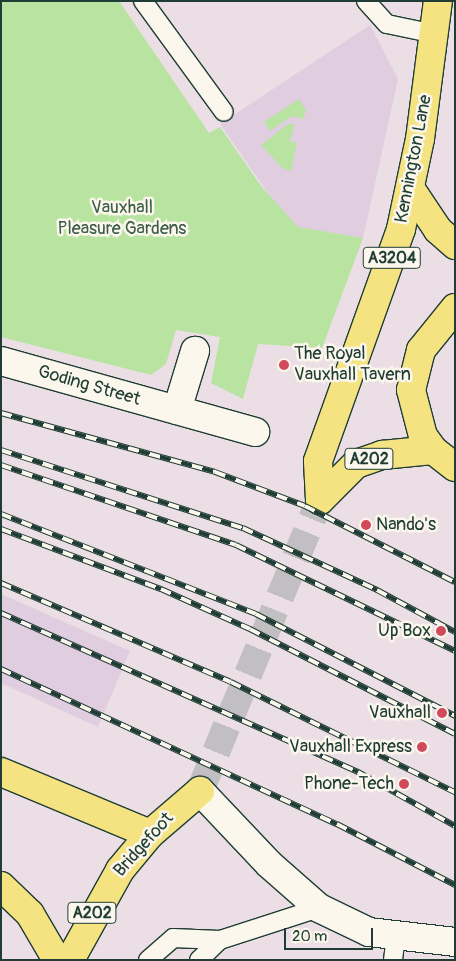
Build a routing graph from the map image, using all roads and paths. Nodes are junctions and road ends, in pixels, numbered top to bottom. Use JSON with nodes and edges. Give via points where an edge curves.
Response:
{"nodes":[{"id":1,"x":143,"y":1,"type":"edge"},
{"id":2,"x":366,"y":1,"type":"edge"},
{"id":3,"x":438,"y":1,"type":"edge"},
{"id":4,"x":435,"y":34,"type":"junction"},
{"id":5,"x":224,"y":112,"type":"dead end"},
{"id":6,"x":410,"y":188,"type":"junction"},
{"id":7,"x":455,"y":245,"type":"edge"},
{"id":8,"x":455,"y":308,"type":"edge"},
{"id":9,"x":195,"y":351,"type":"dead end"},
{"id":10,"x":1,"y":361,"type":"edge"},
{"id":11,"x":177,"y":410,"type":"junction"},
{"id":12,"x":332,"y":426,"type":"joint"},
{"id":13,"x":255,"y":432,"type":"dead end"},
{"id":14,"x":433,"y":450,"type":"junction"},
{"id":15,"x":455,"y":467,"type":"edge"},
{"id":16,"x":1,"y":772,"type":"edge"},
{"id":17,"x":200,"y":791,"type":"joint"},
{"id":18,"x":150,"y":834,"type":"junction"},
{"id":19,"x":1,"y":886,"type":"edge"},
{"id":20,"x":319,"y":908,"type":"junction"},
{"id":21,"x":220,"y":940,"type":"junction"},
{"id":22,"x":455,"y":942,"type":"edge"},
{"id":23,"x":394,"y":948,"type":"edge"},
{"id":24,"x":56,"y":960,"type":"edge"},
{"id":25,"x":70,"y":960,"type":"edge"},
{"id":26,"x":148,"y":960,"type":"edge"},
{"id":27,"x":199,"y":960,"type":"edge"}],
"edges":[{"from":1,"to":5,"type":"lane"},
{"from":2,"to":4,"type":"lane","via":[[387,24]]},
{"from":3,"to":4,"type":"main road","name":"Kennington Lane","number":"A3204"},
{"from":4,"to":6,"type":"main road","name":"Kennington Lane","number":"A3204"},
{"from":6,"to":7,"type":"main road","number":"A3204","via":[[438,230]]},
{"from":6,"to":12,"type":"main road","name":"Kennington Lane","number":"A3204","via":[[380,297]]},
{"from":8,"to":14,"type":"main road","via":[[433,330],[413,376],[418,423]]},
{"from":9,"to":11,"type":"street"},
{"from":10,"to":11,"type":"street","name":"Goding Street"},
{"from":11,"to":13,"type":"street","name":"Goding Street"},
{"from":12,"to":14,"type":"main road","number":"A202","via":[[318,461],[320,500],[356,464],[382,455]]},
{"from":14,"to":15,"type":"main road"},
{"from":16,"to":18,"type":"main road"},
{"from":17,"to":18,"type":"main road","name":"Bridgefoot","number":"A202"},
{"from":17,"to":20,"type":"street","via":[[269,864]]},
{"from":18,"to":25,"type":"main road","name":"Bridgefoot","number":"A202","via":[[110,884]]},
{"from":19,"to":24,"type":"main road","via":[[30,914]]},
{"from":20,"to":21,"type":"lane"},
{"from":20,"to":23,"type":"street"},
{"from":21,"to":26,"type":"lane","via":[[173,938]]},
{"from":21,"to":27,"type":"lane"},
{"from":22,"to":23,"type":"street"}]}
